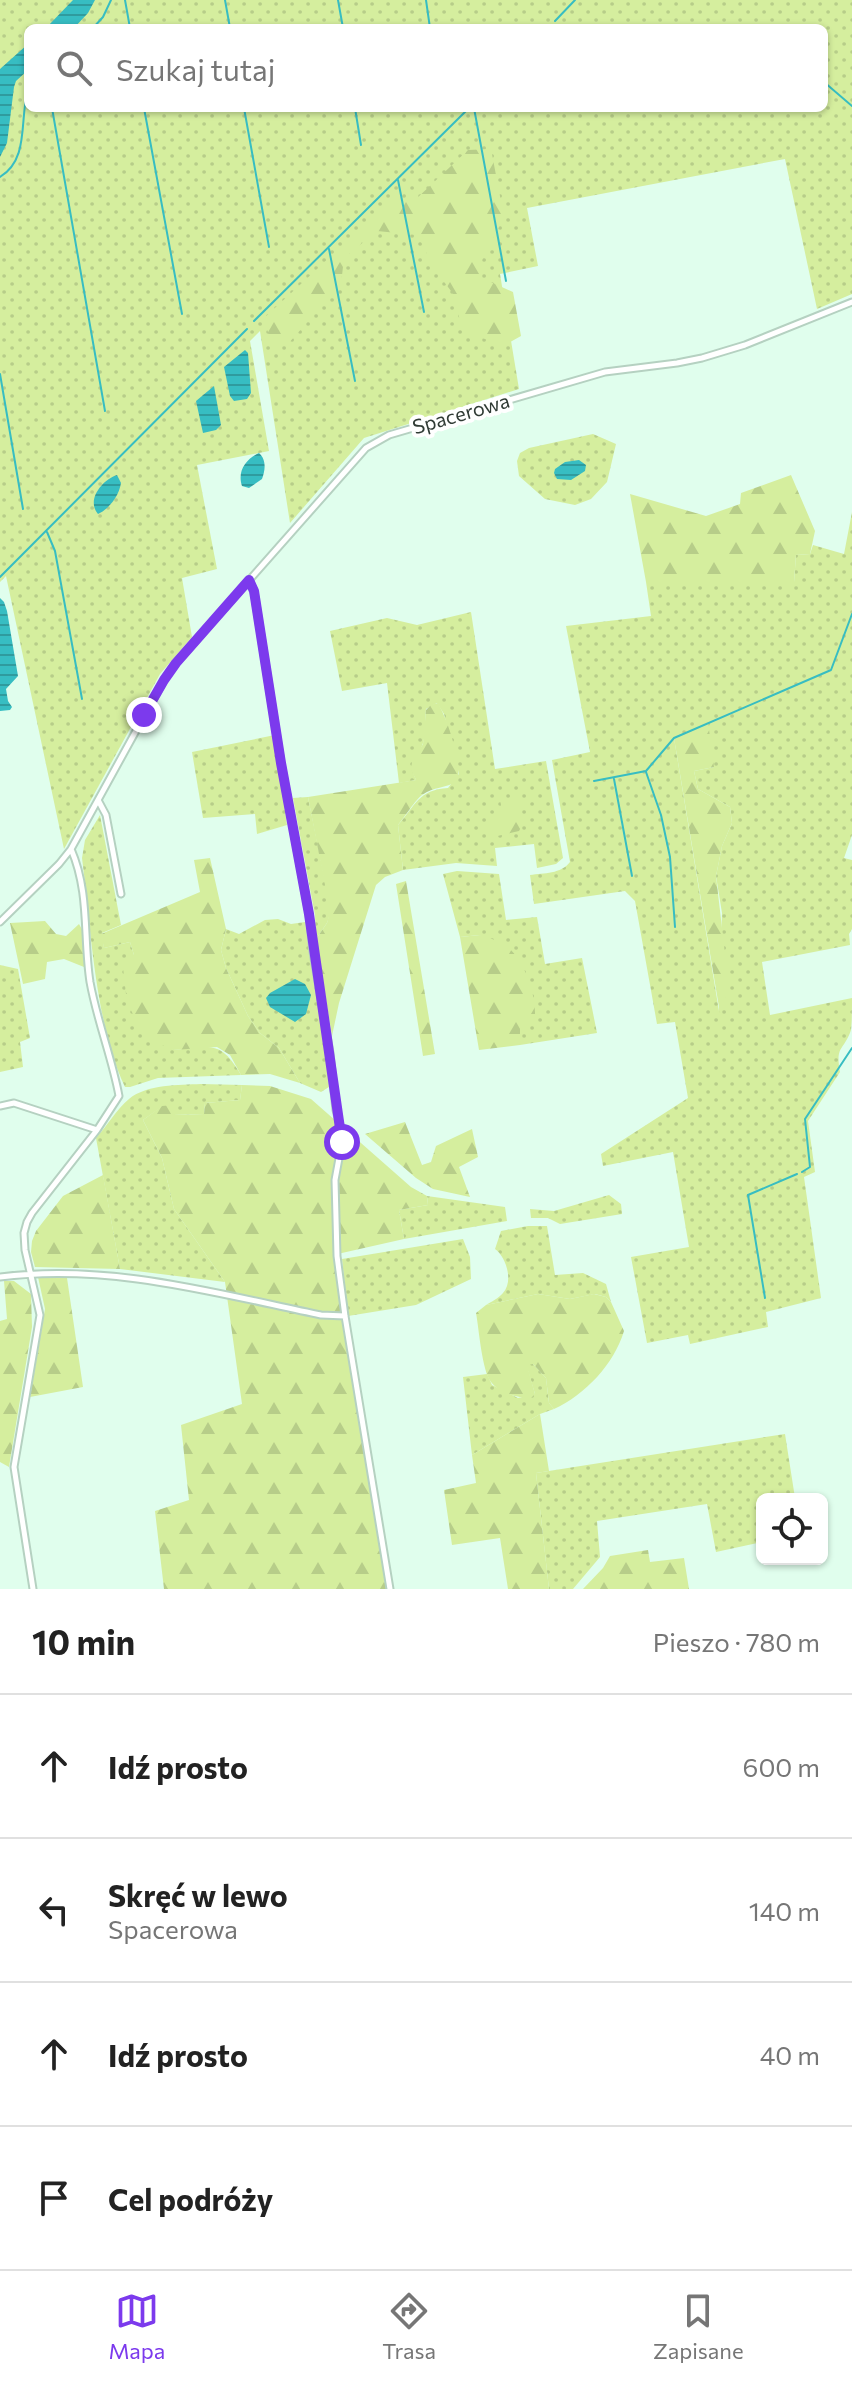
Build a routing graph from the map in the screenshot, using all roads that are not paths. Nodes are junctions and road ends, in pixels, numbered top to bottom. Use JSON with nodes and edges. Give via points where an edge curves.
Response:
{"nodes":[{"id":1,"x":852,"y":302,"type":"edge"},
{"id":2,"x":249,"y":580,"type":"junction"},
{"id":3,"x":98,"y":800,"type":"junction"},
{"id":4,"x":71,"y":849,"type":"junction"},
{"id":5,"x":121,"y":894,"type":"dead end"},
{"id":6,"x":0,"y":922,"type":"edge"},
{"id":7,"x":0,"y":1106,"type":"edge"},
{"id":8,"x":97,"y":1130,"type":"junction"},
{"id":9,"x":31,"y":1273,"type":"junction"},
{"id":10,"x":0,"y":1277,"type":"edge"},
{"id":11,"x":345,"y":1316,"type":"junction"},
{"id":12,"x":33,"y":1589,"type":"edge"},
{"id":13,"x":390,"y":1589,"type":"edge"}],
"edges":[{"from":1,"to":2,"type":"street","name":"Spacerowa","via":[[731,350],[605,372],[389,435],[355,459]]},
{"from":2,"to":3,"type":"street","name":"Spacerowa","via":[[164,680]]},
{"from":2,"to":11,"type":"street","via":[[309,914],[340,1125],[335,1218]]},
{"from":3,"to":4,"type":"street","name":"Spacerowa"},
{"from":3,"to":5,"type":"street","via":[[106,815]]},
{"from":4,"to":6,"type":"street","name":"Spacerowa"},
{"from":4,"to":8,"type":"street","via":[[82,884],[94,1000],[119,1096]]},
{"from":7,"to":8,"type":"street","via":[[14,1103]]},
{"from":8,"to":9,"type":"street","via":[[27,1222],[25,1250]]},
{"from":9,"to":10,"type":"street"},
{"from":9,"to":11,"type":"street","via":[[124,1276]]},
{"from":9,"to":12,"type":"street","via":[[40,1315],[14,1467]]},
{"from":11,"to":13,"type":"street"}]}
